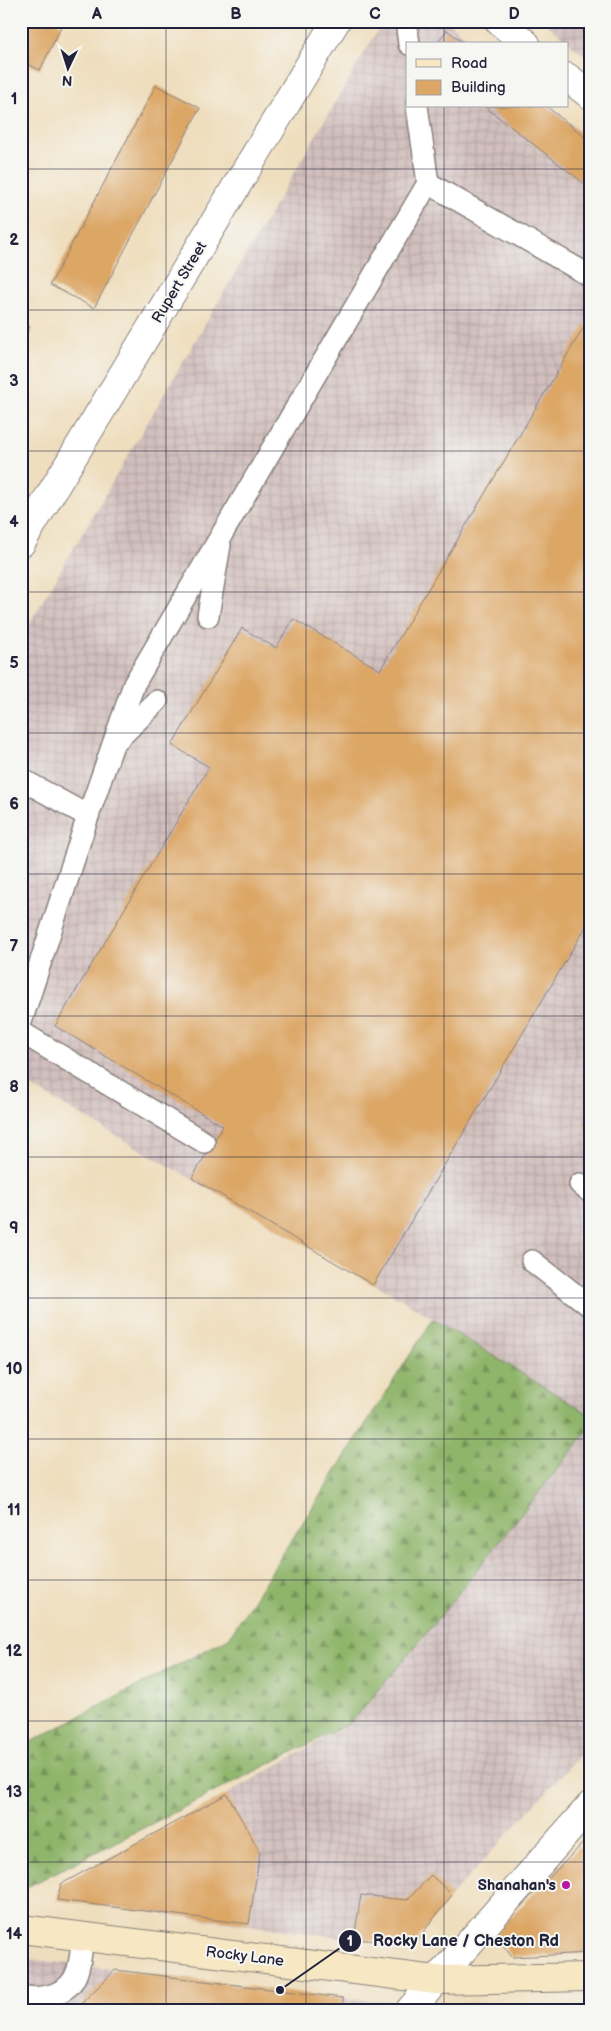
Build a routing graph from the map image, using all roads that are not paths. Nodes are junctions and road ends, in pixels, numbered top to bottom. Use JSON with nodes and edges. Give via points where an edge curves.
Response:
{"nodes":[{"id":1,"x":336,"y":21,"type":"edge"},
{"id":2,"x":406,"y":21,"type":"edge"},
{"id":3,"x":498,"y":21,"type":"edge"},
{"id":4,"x":409,"y":42,"type":"edge"},
{"id":5,"x":524,"y":42,"type":"edge"},
{"id":6,"x":568,"y":78,"type":"edge"},
{"id":7,"x":590,"y":95,"type":"edge"},
{"id":8,"x":417,"y":108,"type":"edge"},
{"id":9,"x":428,"y":182,"type":"junction"},
{"id":10,"x":590,"y":276,"type":"edge"},
{"id":11,"x":222,"y":532,"type":"junction"},
{"id":12,"x":21,"y":543,"type":"edge"},
{"id":13,"x":208,"y":616,"type":"dead end"},
{"id":14,"x":157,"y":701,"type":"dead end"},
{"id":15,"x":113,"y":745,"type":"junction"},
{"id":16,"x":21,"y":779,"type":"edge"},
{"id":17,"x":88,"y":816,"type":"junction"},
{"id":18,"x":21,"y":1022,"type":"edge"},
{"id":19,"x":21,"y":1032,"type":"edge"},
{"id":20,"x":204,"y":1142,"type":"dead end"},
{"id":21,"x":532,"y":1261,"type":"dead end"},
{"id":22,"x":590,"y":1306,"type":"edge"},
{"id":23,"x":590,"y":1806,"type":"edge"},
{"id":24,"x":21,"y":1929,"type":"edge"},
{"id":25,"x":83,"y":1936,"type":"junction"},
{"id":26,"x":590,"y":1977,"type":"edge"},
{"id":27,"x":436,"y":1980,"type":"junction"},
{"id":28,"x":21,"y":1996,"type":"edge"},
{"id":29,"x":410,"y":2010,"type":"edge"}],
"edges":[{"from":1,"to":12,"type":"street","name":"Rupert Street"},
{"from":2,"to":4,"type":"lane"},
{"from":3,"to":5,"type":"street"},
{"from":6,"to":7,"type":"street"},
{"from":8,"to":9,"type":"lane"},
{"from":9,"to":10,"type":"lane"},
{"from":9,"to":11,"type":"lane"},
{"from":11,"to":13,"type":"lane"},
{"from":11,"to":15,"type":"lane","via":[[134,684]]},
{"from":14,"to":15,"type":"lane"},
{"from":15,"to":17,"type":"lane"},
{"from":16,"to":17,"type":"lane"},
{"from":17,"to":18,"type":"lane"},
{"from":19,"to":20,"type":"lane"},
{"from":21,"to":22,"type":"lane"},
{"from":23,"to":27,"type":"street"},
{"from":24,"to":25,"type":"main road","name":"Rocky Lane"},
{"from":25,"to":27,"type":"main road","name":"Rocky Lane"},
{"from":25,"to":28,"type":"lane","via":[[78,1972],[70,1985],[58,1994],[45,1997]]},
{"from":26,"to":27,"type":"main road","name":"Rocky Lane"},
{"from":27,"to":29,"type":"street"}]}
